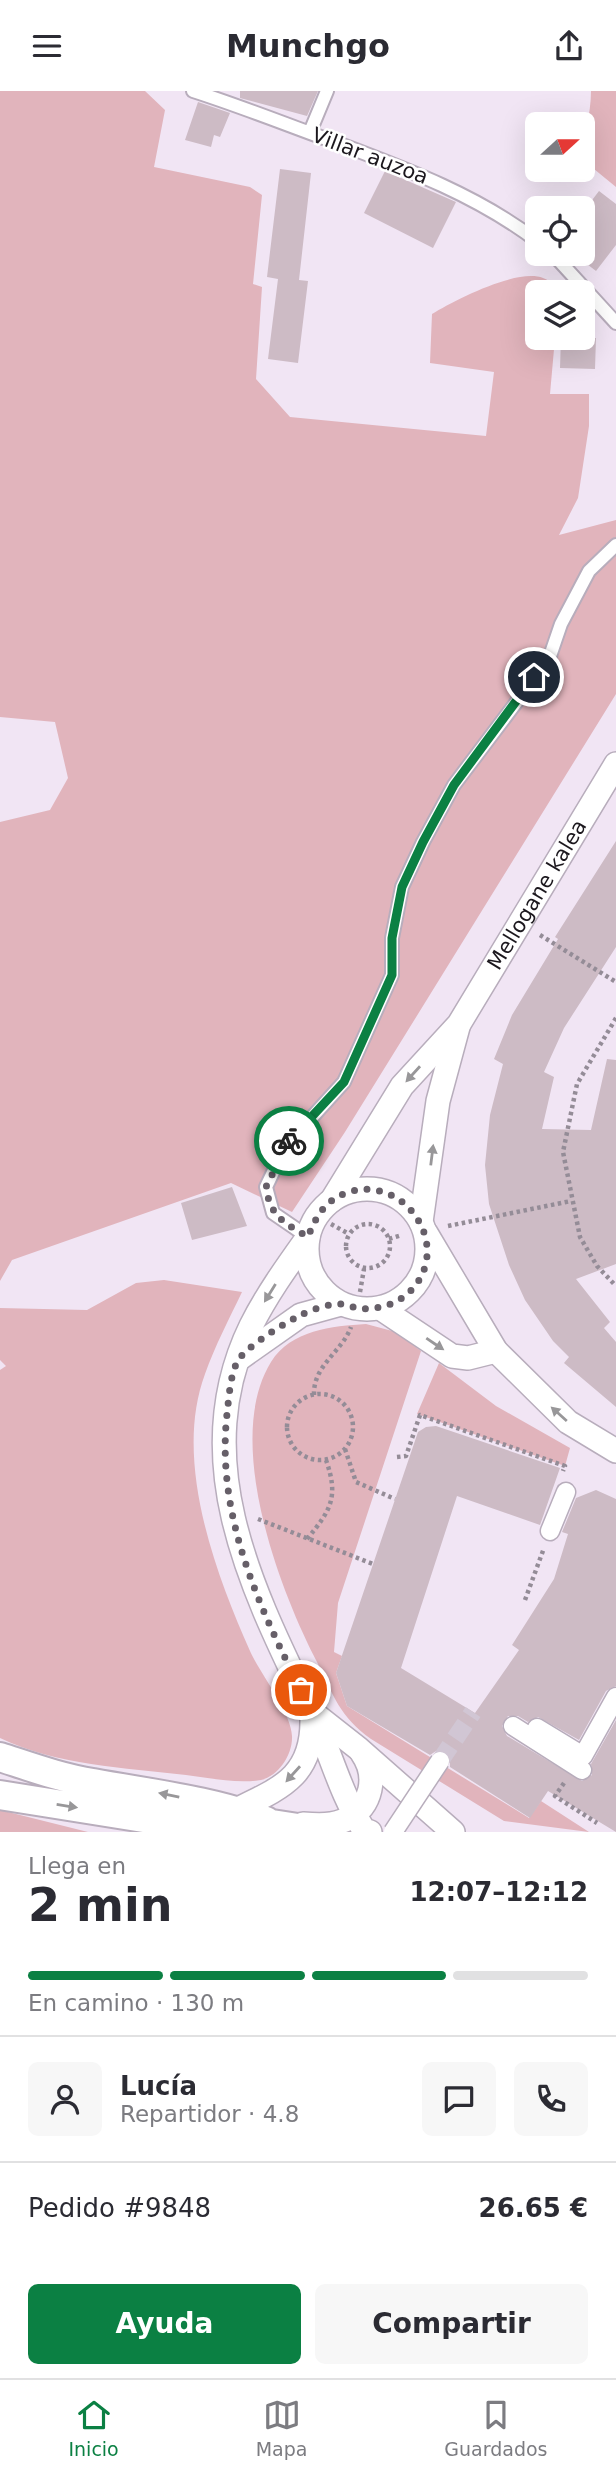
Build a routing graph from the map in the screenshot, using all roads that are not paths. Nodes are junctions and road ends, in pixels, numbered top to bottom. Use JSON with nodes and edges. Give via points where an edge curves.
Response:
{"nodes":[{"id":1,"x":192,"y":91,"type":"edge"},
{"id":2,"x":327,"y":91,"type":"edge"},
{"id":3,"x":310,"y":132,"type":"junction"},
{"id":4,"x":525,"y":232,"type":"edge"},
{"id":5,"x":564,"y":266,"type":"edge"},
{"id":6,"x":616,"y":323,"type":"edge"},
{"id":7,"x":616,"y":545,"type":"edge"},
{"id":8,"x":616,"y":764,"type":"edge"},
{"id":9,"x":459,"y":1024,"type":"junction"},
{"id":10,"x":332,"y":1200,"type":"junction"},
{"id":11,"x":423,"y":1226,"type":"junction"},
{"id":12,"x":308,"y":1237,"type":"junction"},
{"id":13,"x":360,"y":1307,"type":"junction"},
{"id":14,"x":496,"y":1351,"type":"junction"},
{"id":15,"x":238,"y":1360,"type":"junction"},
{"id":16,"x":616,"y":1451,"type":"edge"},
{"id":17,"x":566,"y":1492,"type":"dead end"},
{"id":18,"x":550,"y":1531,"type":"road end"},
{"id":19,"x":616,"y":1697,"type":"edge"},
{"id":20,"x":312,"y":1712,"type":"junction"},
{"id":21,"x":513,"y":1726,"type":"dead end"},
{"id":22,"x":537,"y":1728,"type":"dead end"},
{"id":23,"x":359,"y":1749,"type":"junction"},
{"id":24,"x":0,"y":1757,"type":"edge"},
{"id":25,"x":440,"y":1761,"type":"tunnel mouth"},
{"id":26,"x":582,"y":1770,"type":"road end"},
{"id":27,"x":0,"y":1795,"type":"edge"},
{"id":28,"x":236,"y":1810,"type":"junction"},
{"id":29,"x":354,"y":1814,"type":"junction"},
{"id":30,"x":272,"y":1823,"type":"junction"},
{"id":31,"x":324,"y":1832,"type":"edge"},
{"id":32,"x":370,"y":1832,"type":"edge"},
{"id":33,"x":393,"y":1832,"type":"edge"},
{"id":34,"x":453,"y":1832,"type":"edge"}],
"edges":[{"from":1,"to":3,"type":"lane","name":"Villar auzoa"},
{"from":2,"to":3,"type":"lane"},
{"from":3,"to":4,"type":"lane","name":"Villar auzoa","via":[[420,173]]},
{"from":5,"to":6,"type":"lane"},
{"from":7,"to":12,"type":"lane","via":[[589,571],[561,624],[549,659],[454,785],[402,887],[392,938],[392,975],[344,1082],[285,1147],[266,1187],[273,1213]]},
{"from":8,"to":9,"type":"street","name":"Mellogane kalea"},
{"from":9,"to":10,"type":"street","name":"Mellogane kalea","one_way":true,"via":[[402,1086]]},
{"from":11,"to":9,"type":"street","name":"Mellogane kalea","one_way":true,"via":[[438,1101]]},
{"from":10,"to":11,"type":"street","via":[[368,1189],[386,1192],[402,1201]]},
{"from":10,"to":12,"type":"street","name":"Mellogane kalea","via":[[316,1217]]},
{"from":11,"to":13,"type":"street","name":"Mellogane kalea","via":[[427,1250],[424,1270],[414,1287],[399,1301]]},
{"from":11,"to":14,"type":"street"},
{"from":12,"to":13,"type":"street","via":[[307,1257],[313,1276],[325,1292]]},
{"from":12,"to":15,"type":"street","one_way":true,"via":[[266,1298]]},
{"from":13,"to":14,"type":"street","one_way":true,"via":[[452,1356],[468,1358]]},
{"from":13,"to":15,"type":"street","via":[[301,1315]]},
{"from":16,"to":14,"type":"street","one_way":true,"via":[[569,1422]]},
{"from":15,"to":20,"type":"street","via":[[224,1435],[231,1508],[248,1577]]},
{"from":17,"to":18,"type":"street","via":[[552,1509]]},
{"from":19,"to":22,"type":"street","via":[[583,1756]]},
{"from":20,"to":23,"type":"street"},
{"from":20,"to":28,"type":"street","one_way":true,"via":[[307,1759],[293,1778]]},
{"from":20,"to":29,"type":"street"},
{"from":21,"to":26,"type":"street"},
{"from":23,"to":29,"type":"street","via":[[371,1771],[371,1790]]},
{"from":23,"to":34,"type":"street"},
{"from":28,"to":24,"type":"street","one_way":true,"via":[[92,1783]]},
{"from":25,"to":33,"type":"street","bridge":true},
{"from":27,"to":30,"type":"street","one_way":true,"via":[[219,1830]]},
{"from":28,"to":30,"type":"street"},
{"from":29,"to":30,"type":"street","via":[[324,1825]]},
{"from":29,"to":32,"type":"street"},
{"from":30,"to":31,"type":"street"}]}
